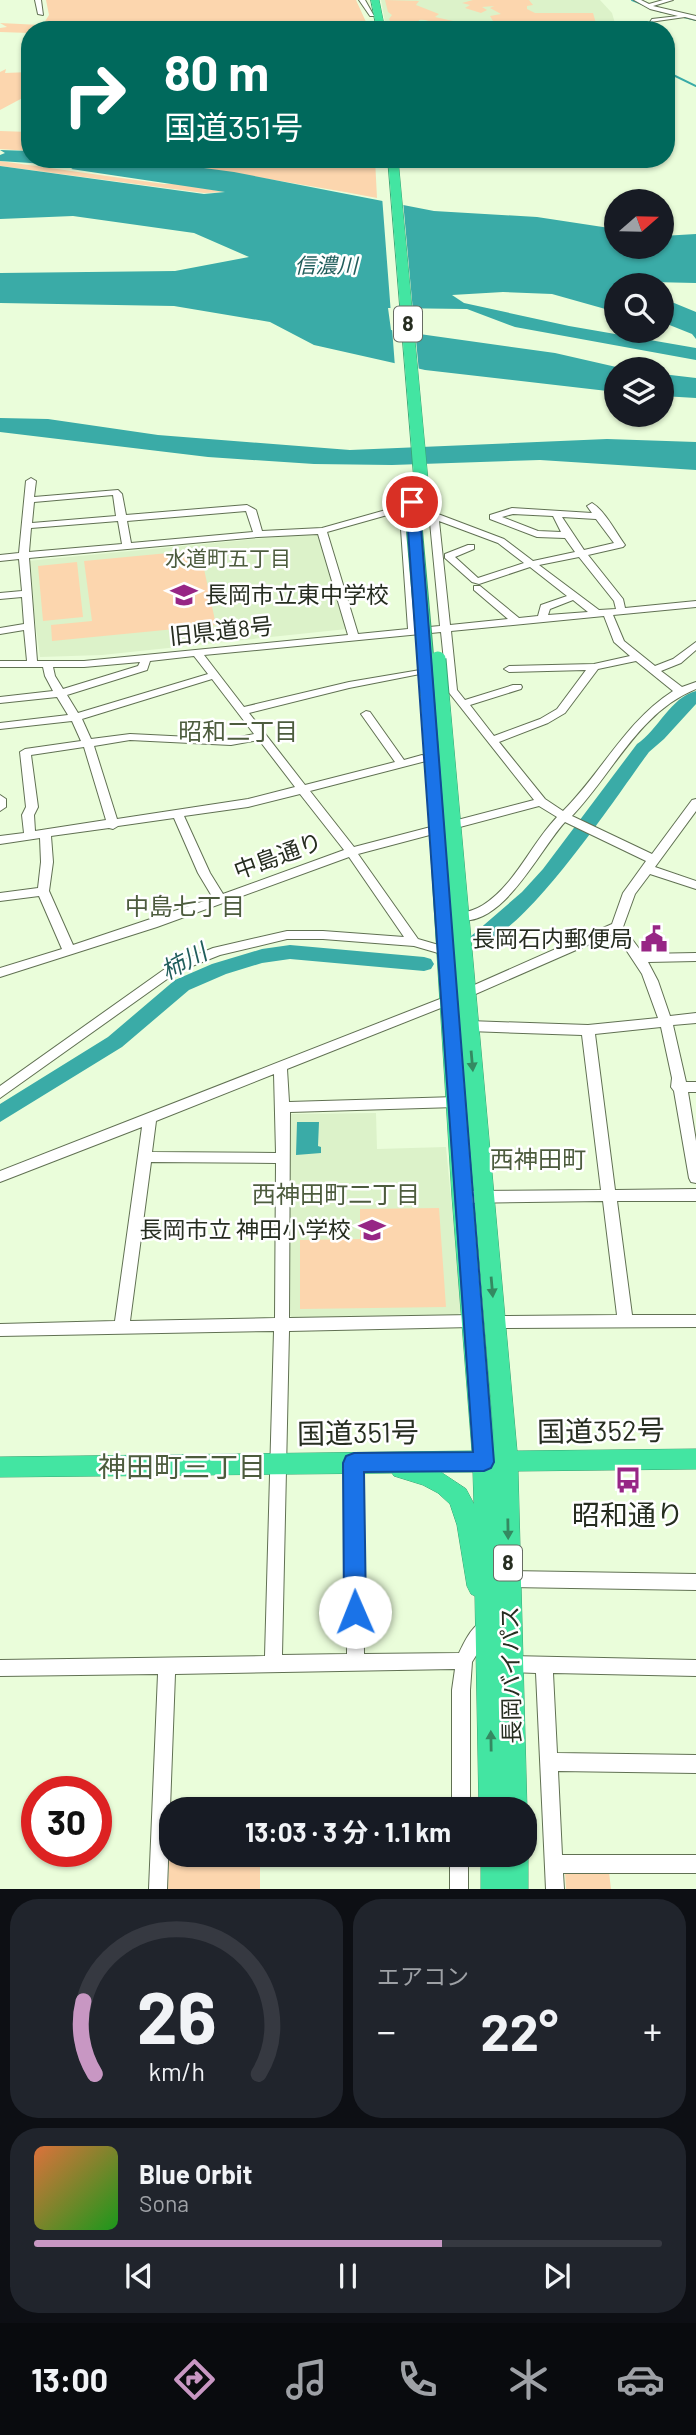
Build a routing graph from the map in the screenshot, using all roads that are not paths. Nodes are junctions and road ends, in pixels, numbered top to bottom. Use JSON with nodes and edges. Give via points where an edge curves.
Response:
{"nodes":[{"id":1,"x":38,"y":0,"type":"edge"},
{"id":2,"x":362,"y":0,"type":"edge"},
{"id":3,"x":368,"y":0,"type":"edge"},
{"id":4,"x":375,"y":0,"type":"edge"},
{"id":5,"x":637,"y":0,"type":"edge"},
{"id":6,"x":670,"y":0,"type":"edge"},
{"id":7,"x":648,"y":6,"type":"junction"},
{"id":8,"x":696,"y":12,"type":"edge"},
{"id":9,"x":41,"y":14,"type":"dead end"},
{"id":10,"x":372,"y":15,"type":"junction"},
{"id":11,"x":684,"y":16,"type":"junction"},
{"id":12,"x":696,"y":18,"type":"edge"},
{"id":13,"x":373,"y":21,"type":"edge"},
{"id":14,"x":379,"y":21,"type":"edge"},
{"id":15,"x":652,"y":21,"type":"dead end"},
{"id":16,"x":386,"y":168,"type":"edge"},
{"id":17,"x":394,"y":168,"type":"edge"},
{"id":18,"x":31,"y":481,"type":"dead end"},
{"id":19,"x":414,"y":498,"type":"junction"},
{"id":20,"x":29,"y":500,"type":"junction"},
{"id":21,"x":592,"y":506,"type":"dead end"},
{"id":22,"x":556,"y":513,"type":"junction"},
{"id":23,"x":434,"y":516,"type":"junction"},
{"id":24,"x":600,"y":516,"type":"junction"},
{"id":25,"x":122,"y":519,"type":"junction"},
{"id":26,"x":26,"y":526,"type":"junction"},
{"id":27,"x":322,"y":531,"type":"junction"},
{"id":28,"x":258,"y":534,"type":"junction"},
{"id":29,"x":569,"y":534,"type":"junction"},
{"id":30,"x":127,"y":546,"type":"junction"},
{"id":31,"x":471,"y":547,"type":"dead end"},
{"id":32,"x":584,"y":554,"type":"junction"},
{"id":33,"x":24,"y":555,"type":"junction"},
{"id":34,"x":0,"y":558,"type":"edge"},
{"id":35,"x":533,"y":564,"type":"junction"},
{"id":36,"x":477,"y":588,"type":"dead end"},
{"id":37,"x":26,"y":594,"type":"junction"},
{"id":38,"x":0,"y":596,"type":"edge"},
{"id":39,"x":575,"y":596,"type":"junction"},
{"id":40,"x":696,"y":604,"type":"edge"},
{"id":41,"x":621,"y":611,"type":"junction"},
{"id":42,"x":601,"y":612,"type":"junction"},
{"id":43,"x":543,"y":618,"type":"junction"},
{"id":44,"x":515,"y":620,"type":"junction"},
{"id":45,"x":28,"y":626,"type":"junction"},
{"id":46,"x":446,"y":627,"type":"junction"},
{"id":47,"x":413,"y":630,"type":"junction"},
{"id":48,"x":0,"y":631,"type":"edge"},
{"id":49,"x":354,"y":637,"type":"junction"},
{"id":50,"x":696,"y":645,"type":"edge"},
{"id":51,"x":197,"y":653,"type":"junction"},
{"id":52,"x":638,"y":657,"type":"junction"},
{"id":53,"x":146,"y":658,"type":"junction"},
{"id":54,"x":0,"y":664,"type":"edge"},
{"id":55,"x":32,"y":665,"type":"junction"},
{"id":56,"x":48,"y":665,"type":"junction"},
{"id":57,"x":594,"y":667,"type":"junction"},
{"id":58,"x":509,"y":669,"type":"dead end"},
{"id":59,"x":654,"y":670,"type":"junction"},
{"id":60,"x":416,"y":672,"type":"dead end"},
{"id":61,"x":214,"y":675,"type":"junction"},
{"id":62,"x":696,"y":685,"type":"edge"},
{"id":63,"x":517,"y":687,"type":"dead end"},
{"id":64,"x":679,"y":690,"type":"junction"},
{"id":65,"x":61,"y":693,"type":"junction"},
{"id":66,"x":0,"y":700,"type":"edge"},
{"id":67,"x":462,"y":704,"type":"junction"},
{"id":68,"x":243,"y":711,"type":"junction"},
{"id":69,"x":366,"y":714,"type":"dead end"},
{"id":70,"x":76,"y":717,"type":"junction"},
{"id":71,"x":0,"y":726,"type":"edge"},
{"id":72,"x":262,"y":736,"type":"junction"},
{"id":73,"x":491,"y":741,"type":"junction"},
{"id":74,"x":88,"y":742,"type":"junction"},
{"id":75,"x":422,"y":759,"type":"dead end"},
{"id":76,"x":401,"y":763,"type":"junction"},
{"id":77,"x":304,"y":790,"type":"junction"},
{"id":78,"x":0,"y":799,"type":"edge"},
{"id":79,"x":541,"y":802,"type":"junction"},
{"id":80,"x":0,"y":807,"type":"edge"},
{"id":81,"x":694,"y":810,"type":"edge"},
{"id":82,"x":178,"y":815,"type":"junction"},
{"id":83,"x":569,"y":819,"type":"junction"},
{"id":84,"x":113,"y":825,"type":"junction"},
{"id":85,"x":446,"y":827,"type":"junction"},
{"id":86,"x":45,"y":834,"type":"junction"},
{"id":87,"x":30,"y":836,"type":"junction"},
{"id":88,"x":0,"y":840,"type":"edge"},
{"id":89,"x":351,"y":852,"type":"junction"},
{"id":90,"x":651,"y":864,"type":"junction"},
{"id":91,"x":696,"y":885,"type":"edge"},
{"id":92,"x":43,"y":891,"type":"junction"},
{"id":93,"x":0,"y":897,"type":"edge"},
{"id":94,"x":220,"y":899,"type":"junction"},
{"id":95,"x":462,"y":917,"type":"junction"},
{"id":96,"x":617,"y":927,"type":"junction"},
{"id":97,"x":414,"y":942,"type":"junction"},
{"id":98,"x":69,"y":951,"type":"junction"},
{"id":99,"x":445,"y":951,"type":"junction"},
{"id":100,"x":696,"y":957,"type":"edge"},
{"id":101,"x":639,"y":958,"type":"junction"},
{"id":102,"x":0,"y":973,"type":"edge"},
{"id":103,"x":458,"y":996,"type":"junction"},
{"id":104,"x":696,"y":1018,"type":"edge"},
{"id":105,"x":666,"y":1020,"type":"junction"},
{"id":106,"x":469,"y":1026,"type":"junction"},
{"id":107,"x":588,"y":1030,"type":"junction"},
{"id":108,"x":280,"y":1067,"type":"junction"},
{"id":109,"x":678,"y":1087,"type":"junction"},
{"id":110,"x":696,"y":1087,"type":"edge"},
{"id":111,"x":0,"y":1093,"type":"edge"},
{"id":112,"x":456,"y":1102,"type":"junction"},
{"id":113,"x":282,"y":1107,"type":"junction"},
{"id":114,"x":150,"y":1118,"type":"junction"},
{"id":115,"x":146,"y":1157,"type":"junction"},
{"id":116,"x":282,"y":1158,"type":"junction"},
{"id":117,"x":0,"y":1177,"type":"edge"},
{"id":118,"x":696,"y":1178,"type":"edge"},
{"id":119,"x":696,"y":1195,"type":"edge"},
{"id":120,"x":462,"y":1197,"type":"junction"},
{"id":121,"x":484,"y":1197,"type":"junction"},
{"id":122,"x":609,"y":1198,"type":"junction"},
{"id":123,"x":472,"y":1321,"type":"junction"},
{"id":124,"x":625,"y":1321,"type":"junction"},
{"id":125,"x":696,"y":1321,"type":"edge"},
{"id":126,"x":495,"y":1322,"type":"junction"},
{"id":127,"x":282,"y":1326,"type":"junction"},
{"id":128,"x":122,"y":1327,"type":"junction"},
{"id":129,"x":0,"y":1330,"type":"edge"},
{"id":130,"x":696,"y":1459,"type":"edge"},
{"id":131,"x":496,"y":1461,"type":"junction"},
{"id":132,"x":362,"y":1462,"type":"junction"},
{"id":133,"x":279,"y":1464,"type":"junction"},
{"id":134,"x":0,"y":1467,"type":"edge"},
{"id":135,"x":509,"y":1579,"type":"junction"},
{"id":136,"x":696,"y":1582,"type":"edge"},
{"id":137,"x":488,"y":1623,"type":"junction"},
{"id":138,"x":356,"y":1661,"type":"junction"},
{"id":139,"x":464,"y":1661,"type":"junction"},
{"id":140,"x":273,"y":1663,"type":"junction"},
{"id":141,"x":167,"y":1664,"type":"junction"},
{"id":142,"x":511,"y":1664,"type":"junction"},
{"id":143,"x":544,"y":1666,"type":"junction"},
{"id":144,"x":0,"y":1668,"type":"edge"},
{"id":145,"x":696,"y":1668,"type":"edge"},
{"id":146,"x":550,"y":1762,"type":"junction"},
{"id":147,"x":696,"y":1764,"type":"edge"},
{"id":148,"x":461,"y":1797,"type":"edge"},
{"id":149,"x":492,"y":1797,"type":"edge"},
{"id":150,"x":514,"y":1797,"type":"edge"},
{"id":151,"x":554,"y":1864,"type":"junction"},
{"id":152,"x":696,"y":1864,"type":"edge"},
{"id":153,"x":459,"y":1867,"type":"edge"},
{"id":154,"x":494,"y":1867,"type":"edge"},
{"id":155,"x":515,"y":1867,"type":"edge"},
{"id":156,"x":158,"y":1889,"type":"edge"},
{"id":157,"x":458,"y":1889,"type":"edge"},
{"id":158,"x":494,"y":1889,"type":"edge"},
{"id":159,"x":515,"y":1889,"type":"edge"},
{"id":160,"x":555,"y":1889,"type":"edge"}],
"edges":[{"from":1,"to":9,"type":"street"},
{"from":2,"to":10,"type":"street"},
{"from":3,"to":10,"type":"highway"},
{"from":4,"to":14,"type":"highway"},
{"from":5,"to":7,"type":"street"},
{"from":6,"to":7,"type":"street"},
{"from":7,"to":11,"type":"street"},
{"from":8,"to":11,"type":"street"},
{"from":10,"to":13,"type":"highway"},
{"from":11,"to":12,"type":"street"},
{"from":11,"to":15,"type":"street"},
{"from":16,"to":19,"type":"highway","name":"長岡バイパス","number":"8"},
{"from":17,"to":19,"type":"highway","name":"長岡バイパス","number":"8"},
{"from":18,"to":20,"type":"street"},
{"from":19,"to":23,"type":"street","via":[[433,509]]},
{"from":19,"to":27,"type":"street"},
{"from":19,"to":47,"type":"street","via":[[405,514]]},
{"from":19,"to":85,"type":"highway","name":"長岡バイパス","number":"8","bridge":true},
{"from":20,"to":25,"type":"street","via":[[115,492]]},
{"from":20,"to":26,"type":"street"},
{"from":21,"to":24,"type":"street"},
{"from":22,"to":24,"type":"street"},
{"from":22,"to":29,"type":"street"},
{"from":22,"to":29,"type":"street","via":[[512,511],[493,517],[537,534]]},
{"from":23,"to":35,"type":"street","via":[[495,538]]},
{"from":23,"to":46,"type":"street"},
{"from":24,"to":32,"type":"street","via":[[620,545]]},
{"from":25,"to":26,"type":"street"},
{"from":25,"to":28,"type":"street","via":[[247,508]]},
{"from":25,"to":30,"type":"street"},
{"from":26,"to":33,"type":"street"},
{"from":27,"to":28,"type":"street"},
{"from":27,"to":49,"type":"street"},
{"from":28,"to":30,"type":"street"},
{"from":29,"to":32,"type":"street"},
{"from":30,"to":33,"type":"street"},
{"from":31,"to":35,"type":"street","via":[[448,556],[475,580]]},
{"from":32,"to":35,"type":"street"},
{"from":32,"to":41,"type":"street","via":[[620,601]]},
{"from":33,"to":34,"type":"street"},
{"from":33,"to":37,"type":"street"},
{"from":35,"to":39,"type":"street"},
{"from":36,"to":44,"type":"street"},
{"from":37,"to":38,"type":"street"},
{"from":37,"to":45,"type":"street"},
{"from":39,"to":42,"type":"street"},
{"from":39,"to":43,"type":"street","via":[[545,607]]},
{"from":40,"to":41,"type":"street","name":"旧県道8号"},
{"from":41,"to":42,"type":"street","name":"旧県道8号"},
{"from":42,"to":43,"type":"street","name":"旧県道8号"},
{"from":42,"to":52,"type":"street","via":[[619,642]]},
{"from":43,"to":44,"type":"street","name":"旧県道8号"},
{"from":44,"to":46,"type":"street","name":"旧県道8号"},
{"from":45,"to":48,"type":"street"},
{"from":45,"to":55,"type":"street"},
{"from":46,"to":47,"type":"street","name":"旧県道8号"},
{"from":46,"to":67,"type":"street","via":[[452,690]]},
{"from":47,"to":49,"type":"street","name":"旧県道8号"},
{"from":49,"to":51,"type":"street","name":"旧県道8号"},
{"from":50,"to":59,"type":"street","via":[[677,661]]},
{"from":51,"to":53,"type":"street","name":"旧県道8号"},
{"from":51,"to":61,"type":"street"},
{"from":52,"to":57,"type":"street"},
{"from":52,"to":59,"type":"street"},
{"from":53,"to":56,"type":"street","name":"旧県道8号"},
{"from":53,"to":65,"type":"street","via":[[143,668]]},
{"from":54,"to":55,"type":"street","name":"旧県道8号"},
{"from":55,"to":56,"type":"street","name":"旧県道8号"},
{"from":56,"to":65,"type":"street","via":[[48,675]]},
{"from":57,"to":58,"type":"street"},
{"from":57,"to":73,"type":"street","via":[[561,711]]},
{"from":59,"to":64,"type":"street"},
{"from":60,"to":68,"type":"street"},
{"from":61,"to":68,"type":"street"},
{"from":61,"to":70,"type":"street"},
{"from":62,"to":64,"type":"street"},
{"from":63,"to":67,"type":"street"},
{"from":64,"to":83,"type":"street","via":[[656,705]]},
{"from":65,"to":66,"type":"street"},
{"from":65,"to":70,"type":"street"},
{"from":67,"to":73,"type":"street"},
{"from":68,"to":72,"type":"street"},
{"from":69,"to":76,"type":"street"},
{"from":70,"to":71,"type":"street"},
{"from":70,"to":74,"type":"street"},
{"from":72,"to":74,"type":"street","via":[[241,741],[130,737]]},
{"from":72,"to":77,"type":"street"},
{"from":73,"to":79,"type":"street"},
{"from":74,"to":84,"type":"street"},
{"from":74,"to":87,"type":"street","via":[[25,752],[32,807]]},
{"from":75,"to":76,"type":"street"},
{"from":76,"to":77,"type":"street"},
{"from":77,"to":82,"type":"street"},
{"from":77,"to":89,"type":"street"},
{"from":78,"to":80,"type":"street"},
{"from":79,"to":83,"type":"street"},
{"from":79,"to":85,"type":"street","name":"中島通り"},
{"from":81,"to":90,"type":"street"},
{"from":82,"to":84,"type":"street"},
{"from":82,"to":94,"type":"street"},
{"from":83,"to":90,"type":"street"},
{"from":83,"to":95,"type":"street","via":[[547,835],[508,891],[481,912]]},
{"from":84,"to":86,"type":"street"},
{"from":85,"to":89,"type":"street","name":"中島通り"},
{"from":85,"to":95,"type":"highway","name":"長岡バイパス","number":"8"},
{"from":85,"to":99,"type":"highway","name":"長岡バイパス","number":"8"},
{"from":86,"to":87,"type":"street"},
{"from":86,"to":92,"type":"street"},
{"from":87,"to":88,"type":"street"},
{"from":89,"to":94,"type":"street","name":"中島通り"},
{"from":89,"to":97,"type":"street"},
{"from":90,"to":91,"type":"street"},
{"from":90,"to":96,"type":"street","via":[[629,893]]},
{"from":92,"to":93,"type":"street"},
{"from":92,"to":98,"type":"street"},
{"from":94,"to":98,"type":"street","name":"中島通り"},
{"from":95,"to":103,"type":"highway","name":"長岡バイパス","number":"8"},
{"from":96,"to":101,"type":"street"},
{"from":96,"to":103,"type":"street"},
{"from":97,"to":99,"type":"street"},
{"from":97,"to":111,"type":"street","via":[[287,935],[197,958],[173,969]]},
{"from":98,"to":102,"type":"street","name":"中島通り"},
{"from":99,"to":103,"type":"highway","name":"長岡バイパス","number":"8"},
{"from":100,"to":101,"type":"street"},
{"from":101,"to":105,"type":"street"},
{"from":103,"to":106,"type":"highway","name":"長岡バイパス","number":"8"},
{"from":103,"to":108,"type":"street"},
{"from":103,"to":112,"type":"highway","name":"長岡バイパス","number":"8"},
{"from":104,"to":105,"type":"street"},
{"from":105,"to":107,"type":"street"},
{"from":105,"to":109,"type":"street"},
{"from":106,"to":107,"type":"street"},
{"from":106,"to":121,"type":"highway","name":"長岡バイパス","number":"8","one_way":true},
{"from":107,"to":122,"type":"street"},
{"from":108,"to":113,"type":"street"},
{"from":108,"to":114,"type":"street"},
{"from":109,"to":110,"type":"street"},
{"from":109,"to":118,"type":"street"},
{"from":112,"to":113,"type":"street"},
{"from":112,"to":120,"type":"highway","name":"長岡バイパス","number":"8"},
{"from":113,"to":116,"type":"street"},
{"from":114,"to":115,"type":"street"},
{"from":114,"to":117,"type":"street"},
{"from":115,"to":116,"type":"street"},
{"from":115,"to":128,"type":"street"},
{"from":116,"to":127,"type":"street"},
{"from":119,"to":122,"type":"street"},
{"from":120,"to":121,"type":"street"},
{"from":120,"to":123,"type":"highway","name":"長岡バイパス","number":"8"},
{"from":121,"to":122,"type":"street"},
{"from":121,"to":126,"type":"highway","name":"長岡バイパス","number":"8","one_way":true},
{"from":122,"to":124,"type":"street"},
{"from":123,"to":127,"type":"street"},
{"from":123,"to":131,"type":"highway","name":"長岡バイパス","number":"8"},
{"from":124,"to":125,"type":"street"},
{"from":124,"to":126,"type":"street"},
{"from":126,"to":131,"type":"highway","name":"長岡バイパス","number":"8"},
{"from":127,"to":128,"type":"street"},
{"from":127,"to":133,"type":"street"},
{"from":128,"to":129,"type":"street"},
{"from":130,"to":131,"type":"highway","name":"国道352号"},
{"from":131,"to":132,"type":"highway","name":"国道351号"},
{"from":131,"to":135,"type":"highway","name":"長岡バイパス","number":"8","one_way":true},
{"from":131,"to":137,"type":"highway","name":"長岡バイパス","number":"8"},
{"from":132,"to":133,"type":"highway","name":"国道351号"},
{"from":132,"to":137,"type":"highway","via":[[423,1474],[458,1496],[468,1518]]},
{"from":132,"to":138,"type":"street"},
{"from":133,"to":134,"type":"highway","name":"国道351号"},
{"from":133,"to":140,"type":"street"},
{"from":135,"to":136,"type":"street"},
{"from":135,"to":142,"type":"highway","name":"長岡バイパス","number":"8"},
{"from":137,"to":139,"type":"street"},
{"from":149,"to":137,"type":"highway","name":"長岡バイパス","number":"8","one_way":true},
{"from":138,"to":139,"type":"street"},
{"from":138,"to":140,"type":"street"},
{"from":139,"to":148,"type":"street"},
{"from":140,"to":141,"type":"street"},
{"from":141,"to":144,"type":"street"},
{"from":141,"to":156,"type":"street"},
{"from":142,"to":143,"type":"street"},
{"from":142,"to":150,"type":"highway","name":"長岡バイパス","number":"8"},
{"from":143,"to":145,"type":"street"},
{"from":143,"to":146,"type":"street"},
{"from":146,"to":147,"type":"street"},
{"from":146,"to":151,"type":"street"},
{"from":151,"to":152,"type":"street"},
{"from":151,"to":160,"type":"street"},
{"from":153,"to":157,"type":"street"},
{"from":154,"to":158,"type":"highway"},
{"from":155,"to":159,"type":"highway"}]}
